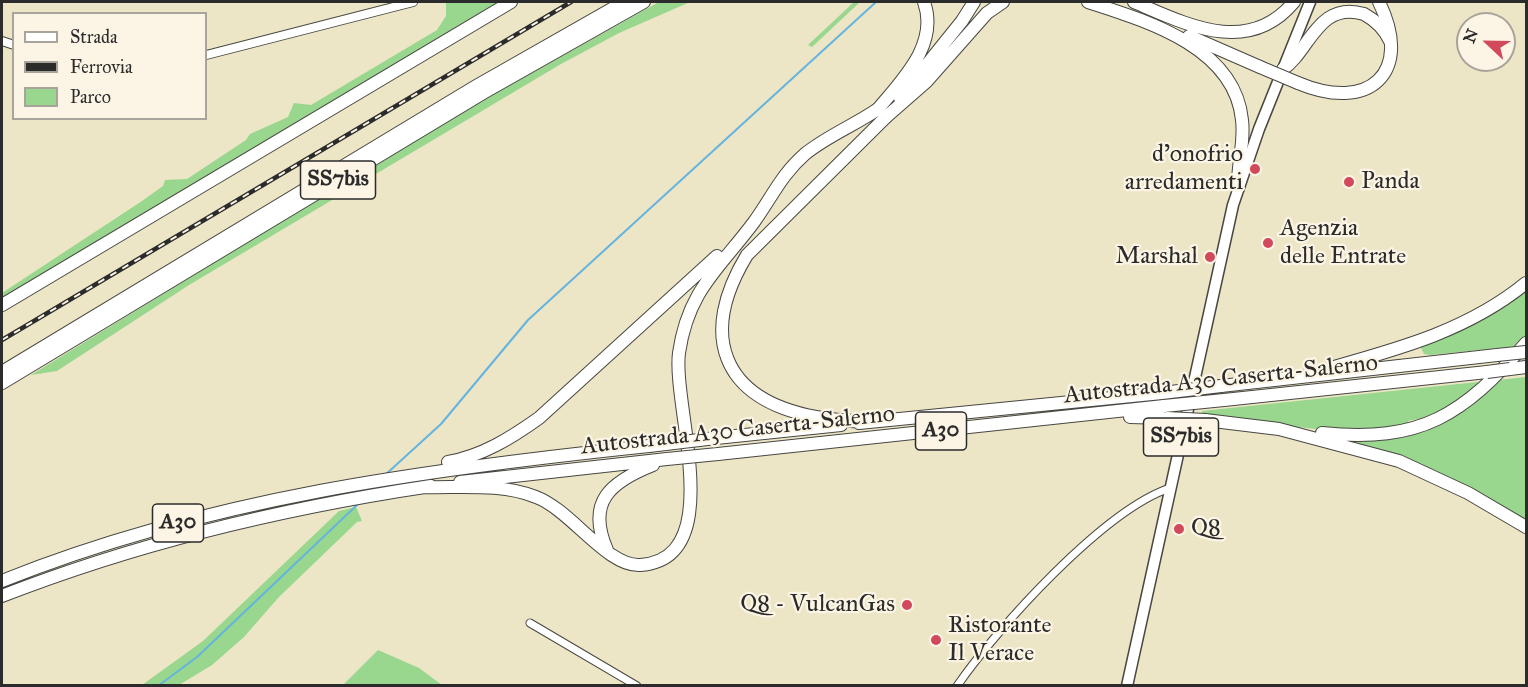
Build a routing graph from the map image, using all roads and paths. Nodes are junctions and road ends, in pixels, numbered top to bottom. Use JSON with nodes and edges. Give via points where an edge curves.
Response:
{"nodes":[{"id":1,"x":413,"y":2,"type":"edge"},
{"id":2,"x":511,"y":2,"type":"edge"},
{"id":3,"x":610,"y":2,"type":"edge"},
{"id":4,"x":624,"y":2,"type":"edge"},
{"id":5,"x":644,"y":2,"type":"edge"},
{"id":6,"x":924,"y":2,"type":"edge"},
{"id":7,"x":974,"y":2,"type":"edge"},
{"id":8,"x":1004,"y":2,"type":"edge"},
{"id":9,"x":1088,"y":2,"type":"edge"},
{"id":10,"x":1134,"y":2,"type":"edge"},
{"id":11,"x":1294,"y":2,"type":"edge"},
{"id":12,"x":1310,"y":2,"type":"edge"},
{"id":13,"x":1379,"y":2,"type":"edge"},
{"id":14,"x":1105,"y":3,"type":"edge"},
{"id":15,"x":1164,"y":31,"type":"junction"},
{"id":16,"x":1195,"y":39,"type":"junction"},
{"id":17,"x":1390,"y":42,"type":"junction"},
{"id":18,"x":207,"y":55,"type":"edge"},
{"id":19,"x":525,"y":58,"type":"junction"},
{"id":20,"x":1283,"y":69,"type":"junction"},
{"id":21,"x":882,"y":113,"type":"junction"},
{"id":22,"x":1238,"y":188,"type":"junction"},
{"id":23,"x":771,"y":229,"type":"junction"},
{"id":24,"x":741,"y":237,"type":"junction"},
{"id":25,"x":722,"y":261,"type":"junction"},
{"id":26,"x":1527,"y":283,"type":"edge"},
{"id":27,"x":2,"y":305,"type":"edge"},
{"id":28,"x":1527,"y":343,"type":"edge"},
{"id":29,"x":1527,"y":352,"type":"edge"},
{"id":30,"x":32,"y":359,"type":"junction"},
{"id":31,"x":1527,"y":367,"type":"edge"},
{"id":32,"x":2,"y":372,"type":"edge"},
{"id":33,"x":1300,"y":377,"type":"junction"},
{"id":34,"x":2,"y":383,"type":"edge"},
{"id":35,"x":1165,"y":412,"type":"junction"},
{"id":36,"x":866,"y":422,"type":"junction"},
{"id":37,"x":1279,"y":429,"type":"junction"},
{"id":38,"x":667,"y":459,"type":"junction"},
{"id":39,"x":415,"y":471,"type":"junction"},
{"id":40,"x":424,"y":487,"type":"junction"},
{"id":41,"x":1170,"y":488,"type":"junction"},
{"id":42,"x":1527,"y":527,"type":"edge"},
{"id":43,"x":609,"y":554,"type":"junction"},
{"id":44,"x":2,"y":581,"type":"edge"},
{"id":45,"x":2,"y":596,"type":"edge"},
{"id":46,"x":530,"y":623,"type":"dead end"},
{"id":47,"x":637,"y":686,"type":"edge"},
{"id":48,"x":957,"y":686,"type":"edge"},
{"id":49,"x":1127,"y":686,"type":"edge"}],
"edges":[{"from":1,"to":18,"type":"street"},
{"from":2,"to":27,"type":"highway"},
{"from":3,"to":19,"type":"highway"},
{"from":4,"to":19,"type":"highway","number":"SS7bis"},
{"from":5,"to":30,"type":"highway","number":"SS7bis"},
{"from":6,"to":21,"type":"highway","via":[[927,18],[923,47]]},
{"from":7,"to":21,"type":"highway","via":[[922,70]]},
{"from":8,"to":21,"type":"highway","via":[[987,14],[926,82]]},
{"from":9,"to":14,"type":"highway"},
{"from":10,"to":11,"type":"highway","via":[[1201,29],[1226,33],[1264,24]]},
{"from":12,"to":20,"type":"main road","number":"SS7bis"},
{"from":13,"to":17,"type":"highway","number":"SS7bis","via":[[1391,31]]},
{"from":14,"to":15,"type":"highway","number":"SS7bis"},
{"from":14,"to":16,"type":"highway","number":"SS7bis"},
{"from":15,"to":16,"type":"highway","number":"SS7bis"},
{"from":15,"to":22,"type":"highway","number":"SS7bis","via":[[1213,61],[1233,87],[1242,119]]},
{"from":16,"to":17,"type":"highway","number":"SS7bis","bridge":true,"via":[[1298,83],[1335,94],[1364,91],[1375,85],[1386,69]]},
{"from":17,"to":20,"type":"highway","number":"SS7bis","via":[[1380,27],[1360,12],[1332,12],[1313,27]]},
{"from":19,"to":30,"type":"highway","number":"SS7bis"},
{"from":20,"to":22,"type":"main road","number":"SS7bis"},
{"from":21,"to":23,"type":"highway"},
{"from":21,"to":24,"type":"highway","via":[[808,152],[793,165]]},
{"from":22,"to":41,"type":"main road","number":"SS7bis"},
{"from":23,"to":25,"type":"highway"},
{"from":23,"to":36,"type":"highway","via":[[734,277],[723,308],[720,330],[728,362],[749,389],[777,404],[815,417]]},
{"from":24,"to":25,"type":"highway"},
{"from":24,"to":39,"type":"highway","via":[[539,418],[486,450]]},
{"from":25,"to":43,"type":"highway","via":[[695,300],[679,356],[690,473],[686,530],[677,548],[661,560],[627,564]]},
{"from":26,"to":33,"type":"highway","via":[[1443,333]]},
{"from":28,"to":37,"type":"highway","via":[[1473,399],[1425,425],[1370,436]]},
{"from":29,"to":33,"type":"highway","name":"Autostrada A30 Caserta-Salerno","number":"A30","bridge":true},
{"from":30,"to":32,"type":"highway","number":"SS7bis"},
{"from":30,"to":34,"type":"highway","number":"SS7bis"},
{"from":31,"to":35,"type":"highway","name":"Autostrada A30 Caserta-Salerno","number":"A30","bridge":true,"via":[[1224,400]]},
{"from":33,"to":36,"type":"highway","name":"Autostrada A30 Caserta-Salerno","number":"A30","bridge":true},
{"from":35,"to":37,"type":"highway","bridge":true},
{"from":35,"to":38,"type":"highway","name":"Autostrada A30 Caserta-Salerno","number":"A30","bridge":true,"via":[[1090,415]]},
{"from":36,"to":39,"type":"highway","name":"Autostrada A30 Caserta-Salerno","number":"A30","bridge":true},
{"from":37,"to":42,"type":"highway","via":[[1399,461],[1468,493]]},
{"from":38,"to":40,"type":"highway","name":"Autostrada A30 Caserta-Salerno","number":"A30"},
{"from":38,"to":43,"type":"highway","via":[[626,476],[608,492],[598,525]]},
{"from":39,"to":44,"type":"highway","number":"A30","via":[[195,518]]},
{"from":40,"to":43,"type":"highway","via":[[497,488],[534,496],[568,516]]},
{"from":40,"to":45,"type":"highway","name":"Autostrada A30 Caserta-Salerno","number":"A30","via":[[320,504],[166,541]]},
{"from":41,"to":48,"type":"street","via":[[1149,495],[1097,534],[1034,595]]},
{"from":41,"to":49,"type":"main road","number":"SS7bis"},
{"from":46,"to":47,"type":"street"}]}
